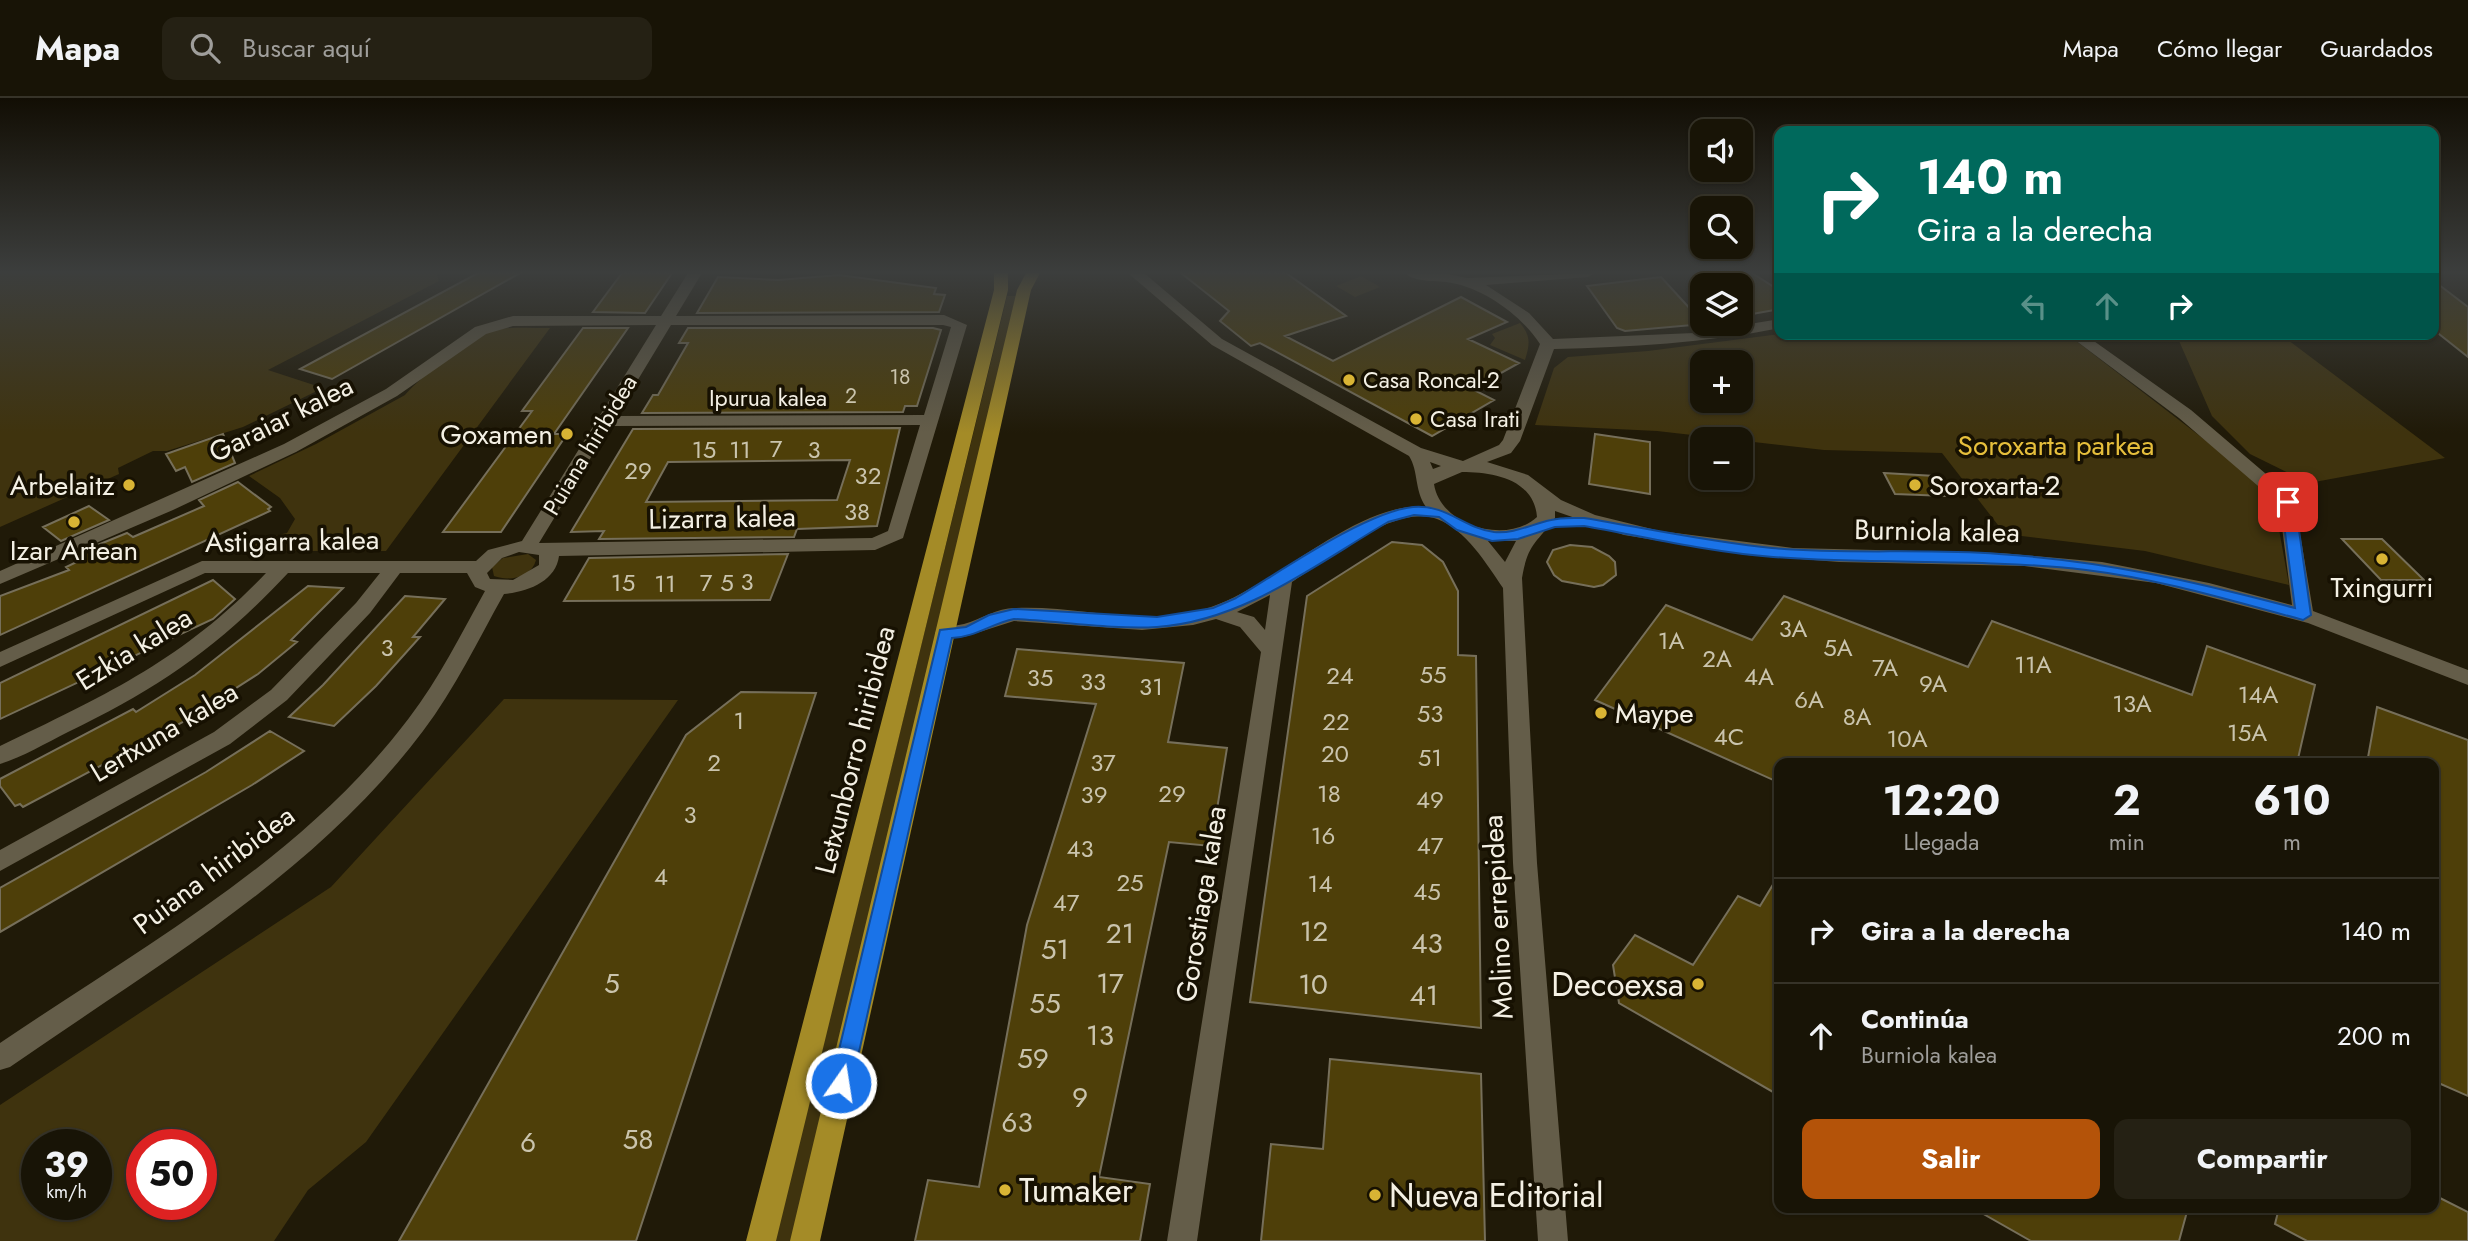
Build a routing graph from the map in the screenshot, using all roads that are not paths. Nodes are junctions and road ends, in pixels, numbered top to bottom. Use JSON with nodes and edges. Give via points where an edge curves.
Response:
{"nodes":[{"id":1,"x":491,"y":326,"type":"edge"},
{"id":2,"x":663,"y":326,"type":"edge"},
{"id":3,"x":959,"y":326,"type":"edge"},
{"id":4,"x":993,"y":326,"type":"edge"},
{"id":5,"x":1016,"y":326,"type":"edge"},
{"id":6,"x":1198,"y":326,"type":"edge"},
{"id":7,"x":1538,"y":326,"type":"edge"},
{"id":8,"x":1765,"y":326,"type":"edge"},
{"id":9,"x":2082,"y":340,"type":"edge"},
{"id":10,"x":1548,"y":344,"type":"junction"},
{"id":11,"x":931,"y":420,"type":"junction"},
{"id":12,"x":605,"y":421,"type":"junction"},
{"id":13,"x":1505,"y":449,"type":"junction"},
{"id":14,"x":1415,"y":452,"type":"junction"},
{"id":15,"x":1463,"y":464,"type":"junction"},
{"id":16,"x":1515,"y":476,"type":"junction"},
{"id":17,"x":1427,"y":480,"type":"junction"},
{"id":18,"x":1539,"y":494,"type":"junction"},
{"id":19,"x":1443,"y":513,"type":"junction"},
{"id":20,"x":1599,"y":524,"type":"junction"},
{"id":21,"x":1462,"y":527,"type":"junction"},
{"id":22,"x":1536,"y":528,"type":"junction"},
{"id":23,"x":537,"y":547,"type":"junction"},
{"id":24,"x":394,"y":567,"type":"junction"},
{"id":25,"x":480,"y":567,"type":"junction"},
{"id":26,"x":282,"y":568,"type":"junction"},
{"id":27,"x":1283,"y":577,"type":"junction"},
{"id":28,"x":0,"y":578,"type":"edge"},
{"id":29,"x":497,"y":588,"type":"junction"},
{"id":30,"x":1513,"y":589,"type":"junction"},
{"id":31,"x":1217,"y":612,"type":"junction"},
{"id":32,"x":2303,"y":615,"type":"junction"},
{"id":33,"x":945,"y":633,"type":"junction"},
{"id":34,"x":1272,"y":650,"type":"junction"},
{"id":35,"x":0,"y":660,"type":"edge"},
{"id":36,"x":2468,"y":678,"type":"edge"},
{"id":37,"x":0,"y":756,"type":"edge"},
{"id":38,"x":0,"y":861,"type":"edge"},
{"id":39,"x":0,"y":1058,"type":"edge"},
{"id":40,"x":761,"y":1241,"type":"edge"},
{"id":41,"x":805,"y":1241,"type":"edge"},
{"id":42,"x":1182,"y":1241,"type":"edge"},
{"id":43,"x":1553,"y":1241,"type":"edge"}],
"edges":[{"from":1,"to":28,"type":"street","name":"Garaiar kalea","via":[[480,329],[400,387],[329,427]]},
{"from":2,"to":12,"type":"street","name":"Puiana hiribidea"},
{"from":3,"to":11,"type":"street","name":"Garaiar kalea"},
{"from":4,"to":40,"type":"main road","name":"Letxunborro hiribidea"},
{"from":5,"to":33,"type":"main road"},
{"from":6,"to":14,"type":"street","via":[[1217,342]]},
{"from":7,"to":10,"type":"street"},
{"from":8,"to":10,"type":"street","via":[[1631,343]]},
{"from":9,"to":32,"type":"street","via":[[2185,414],[2288,502]]},
{"from":10,"to":13,"type":"street"},
{"from":11,"to":12,"type":"street","name":"Ipurua kalea"},
{"from":11,"to":23,"type":"street","name":"Lizarra kalea","via":[[896,534],[876,544]]},
{"from":12,"to":23,"type":"street","name":"Puiana hiribidea"},
{"from":13,"to":15,"type":"street"},
{"from":13,"to":16,"type":"street"},
{"from":14,"to":15,"type":"street"},
{"from":14,"to":17,"type":"street","via":[[1425,465]]},
{"from":15,"to":16,"type":"street","via":[[1491,466]]},
{"from":15,"to":17,"type":"street","via":[[1442,469]]},
{"from":16,"to":18,"type":"street","name":"Burniola kalea"},
{"from":17,"to":19,"type":"street","via":[[1429,498]]},
{"from":18,"to":20,"type":"street","name":"Burniola kalea"},
{"from":18,"to":22,"type":"street","via":[[1548,510]]},
{"from":19,"to":21,"type":"street"},
{"from":19,"to":27,"type":"street","via":[[1391,515]]},
{"from":20,"to":22,"type":"street","name":"Burniola kalea","via":[[1568,522]]},
{"from":20,"to":32,"type":"street","name":"Burniola kalea","via":[[1770,552],[1996,558],[2088,566],[2175,581]]},
{"from":21,"to":22,"type":"street","name":"Burniola kalea","via":[[1492,536]]},
{"from":21,"to":30,"type":"street","via":[[1491,555]]},
{"from":22,"to":30,"type":"street","name":"Molino errepidea","via":[[1516,557]]},
{"from":23,"to":25,"type":"street","name":"Lizarra kalea","via":[[495,554]]},
{"from":23,"to":29,"type":"street","name":"Puiana hiribidea","via":[[551,561],[541,574]]},
{"from":24,"to":25,"type":"street","name":"Astigarra kalea"},
{"from":24,"to":26,"type":"street","name":"Astigarra kalea"},
{"from":24,"to":38,"type":"street","name":"Lertxuna kalea","via":[[363,608],[279,695],[222,738]]},
{"from":25,"to":29,"type":"street","via":[[478,578]]},
{"from":26,"to":35,"type":"street","name":"Astigarra kalea","via":[[210,566],[189,571]]},
{"from":26,"to":37,"type":"street","name":"Ezkia kalea","via":[[244,608],[179,661]]},
{"from":27,"to":31,"type":"street"},
{"from":27,"to":34,"type":"street","name":"Gorostiaga kalea"},
{"from":29,"to":39,"type":"street","name":"Puiana hiribidea","via":[[417,724],[364,785],[290,856]]},
{"from":30,"to":43,"type":"street","name":"Molino errepidea","via":[[1525,863]]},
{"from":31,"to":33,"type":"street","via":[[1157,622],[1014,614],[994,618],[969,632]]},
{"from":31,"to":34,"type":"street","via":[[1247,622]]},
{"from":32,"to":36,"type":"street","name":"Burniola kalea"},
{"from":33,"to":41,"type":"main road"},
{"from":34,"to":42,"type":"street","name":"Gorostiaga kalea"}]}
